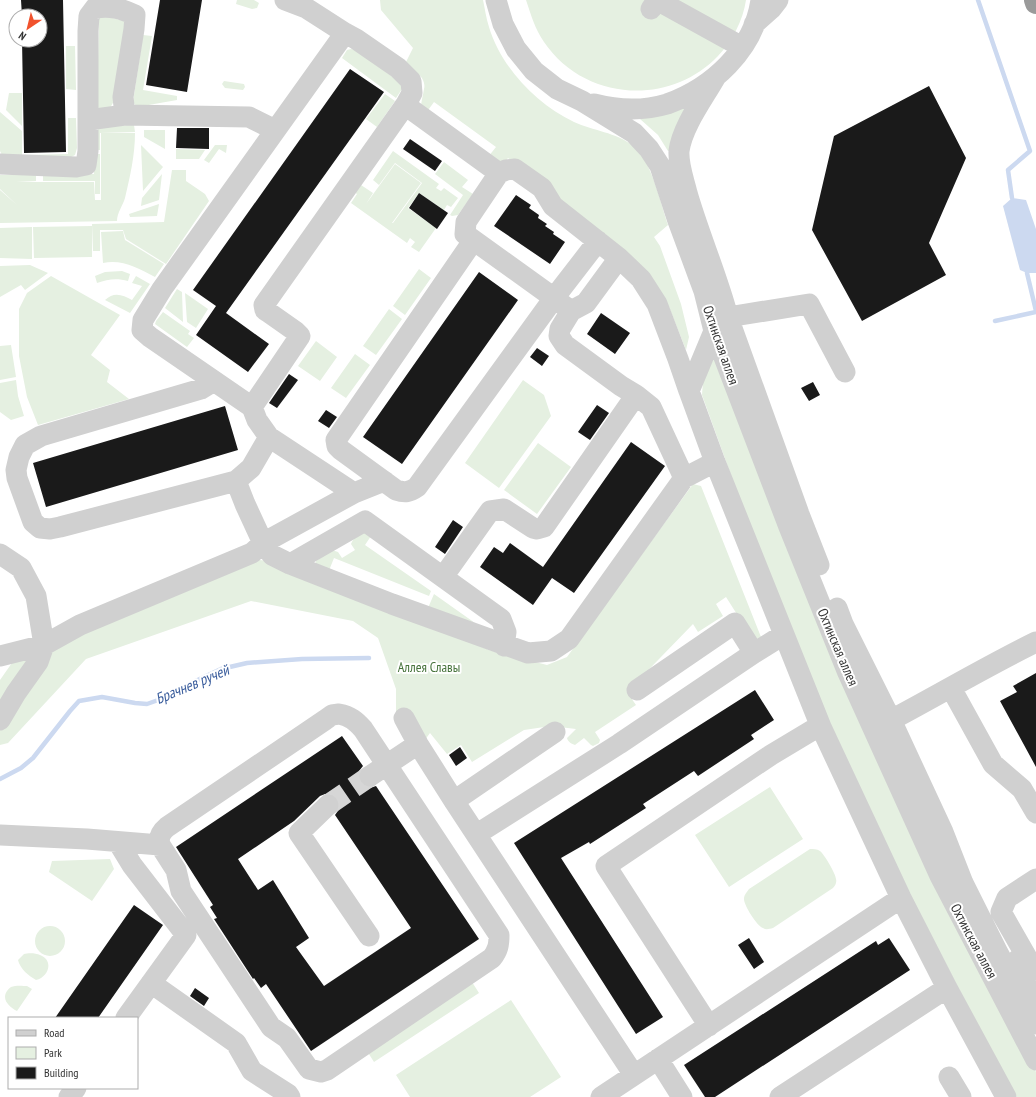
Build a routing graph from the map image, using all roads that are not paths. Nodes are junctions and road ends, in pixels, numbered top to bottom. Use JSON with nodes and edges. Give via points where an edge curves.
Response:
{"nodes":[{"id":1,"x":285,"y":0,"type":"edge"},
{"id":2,"x":496,"y":0,"type":"edge"},
{"id":3,"x":761,"y":0,"type":"edge"},
{"id":4,"x":778,"y":0,"type":"edge"},
{"id":5,"x":1035,"y":0,"type":"edge"},
{"id":6,"x":1036,"y":3,"type":"edge"},
{"id":7,"x":651,"y":9,"type":"dead end"},
{"id":8,"x":754,"y":25,"type":"junction"},
{"id":9,"x":344,"y":33,"type":"junction"},
{"id":10,"x":742,"y":47,"type":"junction"},
{"id":11,"x":715,"y":78,"type":"junction"},
{"id":12,"x":582,"y":101,"type":"junction"},
{"id":13,"x":406,"y":104,"type":"junction"},
{"id":14,"x":125,"y":115,"type":"junction"},
{"id":15,"x":88,"y":120,"type":"junction"},
{"id":16,"x":275,"y":130,"type":"junction"},
{"id":17,"x":0,"y":164,"type":"edge"},
{"id":18,"x":499,"y":173,"type":"junction"},
{"id":19,"x":685,"y":217,"type":"junction"},
{"id":20,"x":598,"y":240,"type":"junction"},
{"id":21,"x":473,"y":241,"type":"junction"},
{"id":22,"x":619,"y":258,"type":"junction"},
{"id":23,"x":554,"y":298,"type":"junction"},
{"id":24,"x":571,"y":311,"type":"junction"},
{"id":25,"x":721,"y":324,"type":"junction"},
{"id":26,"x":845,"y":372,"type":"dead end"},
{"id":27,"x":214,"y":381,"type":"junction"},
{"id":28,"x":689,"y":391,"type":"junction"},
{"id":29,"x":636,"y":395,"type":"junction"},
{"id":30,"x":252,"y":407,"type":"junction"},
{"id":31,"x":269,"y":437,"type":"junction"},
{"id":32,"x":715,"y":462,"type":"junction"},
{"id":33,"x":684,"y":478,"type":"junction"},
{"id":34,"x":236,"y":481,"type":"junction"},
{"id":35,"x":384,"y":481,"type":"junction"},
{"id":36,"x":354,"y":493,"type":"junction"},
{"id":37,"x":263,"y":543,"type":"junction"},
{"id":38,"x":3,"y":560,"type":"edge"},
{"id":39,"x":290,"y":564,"type":"junction"},
{"id":40,"x":443,"y":577,"type":"junction"},
{"id":41,"x":783,"y":635,"type":"junction"},
{"id":42,"x":1036,"y":642,"type":"edge"},
{"id":43,"x":44,"y":645,"type":"junction"},
{"id":44,"x":504,"y":646,"type":"junction"},
{"id":45,"x":754,"y":653,"type":"junction"},
{"id":46,"x":0,"y":656,"type":"edge"},
{"id":47,"x":951,"y":688,"type":"junction"},
{"id":48,"x":637,"y":690,"type":"dead end"},
{"id":49,"x":404,"y":718,"type":"dead end"},
{"id":50,"x":0,"y":720,"type":"edge"},
{"id":51,"x":891,"y":720,"type":"junction"},
{"id":52,"x":820,"y":727,"type":"junction"},
{"id":53,"x":555,"y":732,"type":"dead end"},
{"id":54,"x":418,"y":744,"type":"junction"},
{"id":55,"x":386,"y":764,"type":"junction"},
{"id":56,"x":370,"y":776,"type":"tunnel mouth"},
{"id":57,"x":454,"y":801,"type":"junction"},
{"id":58,"x":328,"y":805,"type":"tunnel mouth"},
{"id":59,"x":1036,"y":813,"type":"edge"},
{"id":60,"x":943,"y":832,"type":"junction"},
{"id":61,"x":477,"y":834,"type":"junction"},
{"id":62,"x":0,"y":835,"type":"edge"},
{"id":63,"x":118,"y":842,"type":"junction"},
{"id":64,"x":160,"y":845,"type":"junction"},
{"id":65,"x":1036,"y":879,"type":"edge"},
{"id":66,"x":901,"y":898,"type":"junction"},
{"id":67,"x":369,"y":936,"type":"dead end"},
{"id":68,"x":1036,"y":974,"type":"edge"},
{"id":69,"x":151,"y":983,"type":"junction"},
{"id":70,"x":947,"y":988,"type":"junction"},
{"id":71,"x":1036,"y":992,"type":"edge"},
{"id":72,"x":127,"y":1017,"type":"edge"},
{"id":73,"x":1036,"y":1024,"type":"edge"},
{"id":74,"x":710,"y":1026,"type":"junction"},
{"id":75,"x":658,"y":1059,"type":"junction"},
{"id":76,"x":1036,"y":1060,"type":"edge"},
{"id":77,"x":634,"y":1075,"type":"junction"},
{"id":78,"x":949,"y":1077,"type":"dead end"},
{"id":79,"x":75,"y":1089,"type":"edge"},
{"id":80,"x":69,"y":1097,"type":"edge"},
{"id":81,"x":290,"y":1097,"type":"edge"},
{"id":82,"x":601,"y":1097,"type":"edge"},
{"id":83,"x":682,"y":1097,"type":"edge"},
{"id":84,"x":780,"y":1097,"type":"edge"},
{"id":85,"x":962,"y":1097,"type":"edge"},
{"id":86,"x":1006,"y":1097,"type":"edge"}],
"edges":[{"from":1,"to":9,"type":"street","via":[[306,8]]},
{"from":2,"to":12,"type":"street","via":[[503,24],[516,49],[534,71],[557,89]]},
{"from":3,"to":8,"type":"street"},
{"from":4,"to":8,"type":"street"},
{"from":5,"to":6,"type":"highway"},
{"from":7,"to":10,"type":"street","via":[[657,0]]},
{"from":8,"to":10,"type":"street"},
{"from":9,"to":13,"type":"street","via":[[398,68],[411,81],[412,92]]},
{"from":9,"to":16,"type":"street"},
{"from":10,"to":11,"type":"street"},
{"from":11,"to":12,"type":"street","via":[[692,93],[665,104],[638,109],[609,108]]},
{"from":11,"to":19,"type":"street","via":[[694,113],[679,152]]},
{"from":12,"to":19,"type":"street","via":[[634,133],[649,149]]},
{"from":13,"to":18,"type":"street"},
{"from":13,"to":30,"type":"street","via":[[264,305],[265,310],[300,336]]},
{"from":14,"to":15,"type":"street"},
{"from":14,"to":15,"type":"street","via":[[123,97],[135,15],[110,6],[95,8],[89,16]]},
{"from":14,"to":16,"type":"street","via":[[249,117]]},
{"from":15,"to":17,"type":"street","via":[[86,165],[76,167]]},
{"from":16,"to":27,"type":"street","via":[[162,289],[143,320],[142,330]]},
{"from":18,"to":20,"type":"street","via":[[515,169],[542,188],[553,206]]},
{"from":18,"to":21,"type":"street","via":[[466,222],[465,234]]},
{"from":19,"to":25,"type":"street","name":"Охтинская аллея","via":[[704,292]]},
{"from":20,"to":22,"type":"street"},
{"from":20,"to":23,"type":"street"},
{"from":21,"to":23,"type":"street"},
{"from":21,"to":35,"type":"street","via":[[336,440],[341,450]]},
{"from":22,"to":24,"type":"street","via":[[586,303]]},
{"from":22,"to":28,"type":"street","via":[[641,279],[657,304]]},
{"from":23,"to":24,"type":"street"},
{"from":23,"to":35,"type":"street","via":[[417,487],[402,492]]},
{"from":24,"to":29,"type":"street","via":[[560,329],[559,336],[565,345]]},
{"from":25,"to":26,"type":"street","via":[[809,304]]},
{"from":25,"to":28,"type":"street"},
{"from":25,"to":51,"type":"street","name":"Охтинская аллея","via":[[843,624]]},
{"from":25,"to":76,"type":"street","name":"Охтинская аллея","via":[[789,527],[851,679],[940,876]]},
{"from":27,"to":30,"type":"street"},
{"from":27,"to":34,"type":"street","via":[[201,389],[41,436],[25,445],[19,457],[17,478],[33,522],[40,528],[50,529]]},
{"from":28,"to":32,"type":"street"},
{"from":29,"to":33,"type":"street","via":[[651,407]]},
{"from":29,"to":40,"type":"street","via":[[544,527],[533,528],[504,509],[490,511]]},
{"from":30,"to":31,"type":"street","via":[[257,420]]},
{"from":31,"to":34,"type":"street","via":[[251,468]]},
{"from":31,"to":36,"type":"street"},
{"from":32,"to":33,"type":"street"},
{"from":32,"to":41,"type":"street"},
{"from":33,"to":44,"type":"street","via":[[569,639],[551,651],[528,653]]},
{"from":34,"to":37,"type":"street"},
{"from":35,"to":36,"type":"street"},
{"from":36,"to":37,"type":"street"},
{"from":37,"to":39,"type":"street","via":[[272,555]]},
{"from":37,"to":43,"type":"street","via":[[252,553],[80,625]]},
{"from":38,"to":43,"type":"street","via":[[21,568],[36,596]]},
{"from":39,"to":40,"type":"street","via":[[365,522]]},
{"from":39,"to":44,"type":"street"},
{"from":40,"to":44,"type":"street","via":[[501,619],[506,632]]},
{"from":41,"to":45,"type":"street"},
{"from":41,"to":52,"type":"street"},
{"from":42,"to":47,"type":"street"},
{"from":43,"to":46,"type":"street"},
{"from":43,"to":50,"type":"street","via":[[38,662]]},
{"from":45,"to":48,"type":"street","via":[[735,623]]},
{"from":45,"to":61,"type":"street","via":[[619,744]]},
{"from":47,"to":51,"type":"street"},
{"from":47,"to":59,"type":"street","via":[[993,764],[1022,789]]},
{"from":49,"to":54,"type":"street"},
{"from":51,"to":60,"type":"street","name":"Охтинская аллея"},
{"from":52,"to":66,"type":"street"},
{"from":52,"to":74,"type":"street","via":[[771,755],[606,866]]},
{"from":53,"to":57,"type":"street"},
{"from":54,"to":55,"type":"street"},
{"from":54,"to":57,"type":"street"},
{"from":55,"to":56,"type":"street"},
{"from":55,"to":64,"type":"street","via":[[357,722],[348,716],[332,716],[167,827],[160,835]]},
{"from":55,"to":64,"type":"street","via":[[499,935],[499,944],[492,958],[324,1072],[309,1069],[289,1040],[271,1027],[181,891],[176,870]]},
{"from":57,"to":61,"type":"street"},
{"from":58,"to":67,"type":"street","via":[[299,833]]},
{"from":60,"to":71,"type":"street"},
{"from":60,"to":73,"type":"street","name":"Охтинская аллея","via":[[966,890]]},
{"from":61,"to":77,"type":"street"},
{"from":62,"to":63,"type":"street"},
{"from":63,"to":64,"type":"street"},
{"from":63,"to":69,"type":"street","via":[[132,865],[186,935]]},
{"from":65,"to":68,"type":"street","via":[[1007,898],[1001,912]]},
{"from":66,"to":70,"type":"street"},
{"from":66,"to":74,"type":"street"},
{"from":69,"to":72,"type":"street"},
{"from":69,"to":81,"type":"street","via":[[236,1043],[252,1071]]},
{"from":70,"to":84,"type":"street"},
{"from":70,"to":86,"type":"street"},
{"from":74,"to":75,"type":"street"},
{"from":75,"to":77,"type":"street"},
{"from":75,"to":83,"type":"street"},
{"from":77,"to":82,"type":"street"},
{"from":78,"to":85,"type":"street"},
{"from":79,"to":80,"type":"street"}]}
